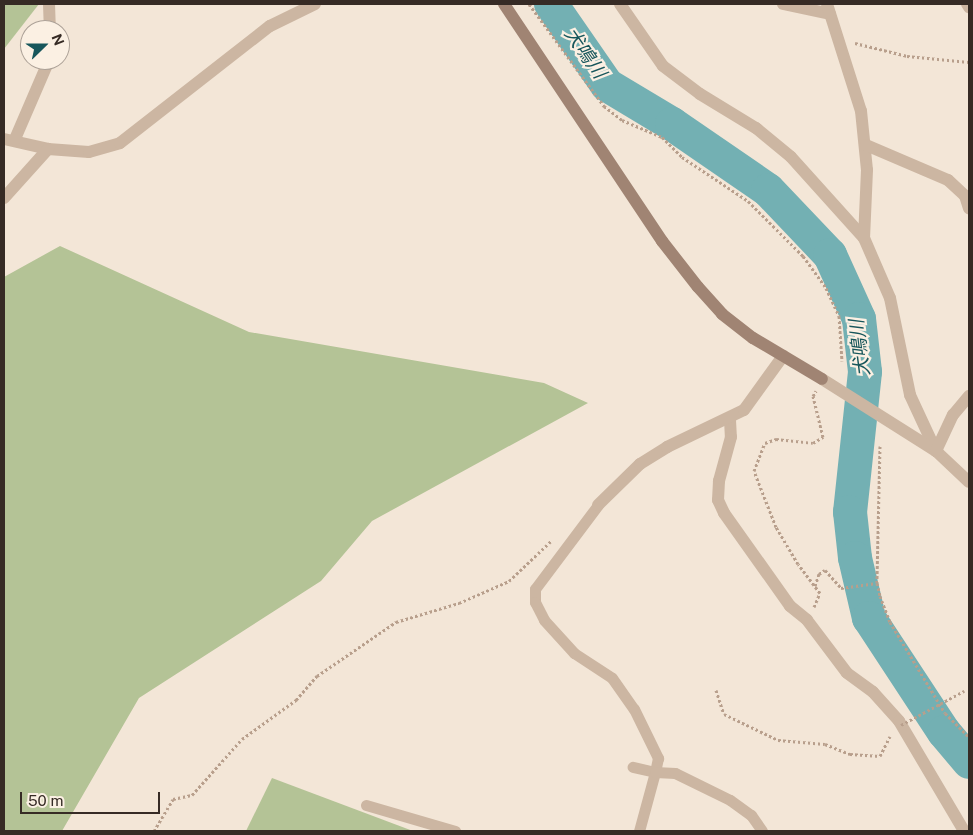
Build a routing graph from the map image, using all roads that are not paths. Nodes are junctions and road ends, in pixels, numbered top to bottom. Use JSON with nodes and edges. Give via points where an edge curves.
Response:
{"nodes":[{"id":1,"x":49,"y":4,"type":"edge"},
{"id":2,"x":314,"y":4,"type":"edge"},
{"id":3,"x":504,"y":4,"type":"edge"},
{"id":4,"x":620,"y":4,"type":"edge"},
{"id":5,"x":783,"y":4,"type":"edge"},
{"id":6,"x":967,"y":4,"type":"edge"},
{"id":7,"x":969,"y":7,"type":"edge"},
{"id":8,"x":828,"y":9,"type":"edge"},
{"id":9,"x":50,"y":20,"type":"edge"},
{"id":10,"x":44,"y":70,"type":"edge"},
{"id":11,"x":9,"y":139,"type":"edge"},
{"id":12,"x":866,"y":145,"type":"junction"},
{"id":13,"x":48,"y":150,"type":"junction"},
{"id":14,"x":4,"y":198,"type":"edge"},
{"id":15,"x":969,"y":208,"type":"edge"},
{"id":16,"x":864,"y":238,"type":"junction"},
{"id":17,"x":783,"y":356,"type":"junction"},
{"id":18,"x":969,"y":396,"type":"edge"},
{"id":19,"x":730,"y":420,"type":"junction"},
{"id":20,"x":936,"y":451,"type":"junction"},
{"id":21,"x":969,"y":482,"type":"edge"},
{"id":22,"x":598,"y":505,"type":"joint"},
{"id":23,"x":633,"y":767,"type":"dead end"},
{"id":24,"x":655,"y":772,"type":"junction"},
{"id":25,"x":366,"y":806,"type":"dead end"},
{"id":26,"x":454,"y":831,"type":"edge"},
{"id":27,"x":639,"y":831,"type":"edge"},
{"id":28,"x":762,"y":831,"type":"edge"},
{"id":29,"x":964,"y":831,"type":"edge"}],
"edges":[{"from":1,"to":9,"type":"street"},
{"from":2,"to":13,"type":"street","via":[[270,26],[120,143],[90,152]]},
{"from":3,"to":17,"type":"street","via":[[662,241],[698,287],[722,314]]},
{"from":4,"to":16,"type":"street","via":[[663,66],[700,94],[756,128],[791,157]]},
{"from":5,"to":8,"type":"street"},
{"from":6,"to":7,"type":"street"},
{"from":8,"to":12,"type":"street","via":[[861,111]]},
{"from":10,"to":11,"type":"street"},
{"from":11,"to":13,"type":"street"},
{"from":12,"to":15,"type":"street","via":[[948,180],[965,196]]},
{"from":12,"to":16,"type":"street"},
{"from":13,"to":14,"type":"street"},
{"from":16,"to":20,"type":"street","via":[[890,298],[910,394]]},
{"from":17,"to":19,"type":"street","via":[[744,410]]},
{"from":17,"to":20,"type":"street"},
{"from":18,"to":20,"type":"street","via":[[953,416]]},
{"from":19,"to":22,"type":"street","via":[[693,434],[640,464]]},
{"from":19,"to":29,"type":"street","via":[[731,437],[719,481],[718,500],[790,606],[807,620],[847,673],[873,692],[901,725]]},
{"from":20,"to":21,"type":"street"},
{"from":22,"to":24,"type":"lane","via":[[535,589],[534,602],[544,620],[574,653],[612,678],[654,744],[658,758]]},
{"from":23,"to":24,"type":"lane"},
{"from":24,"to":27,"type":"lane"},
{"from":24,"to":28,"type":"lane","via":[[675,772],[730,800],[751,815]]},
{"from":25,"to":26,"type":"lane"}]}
